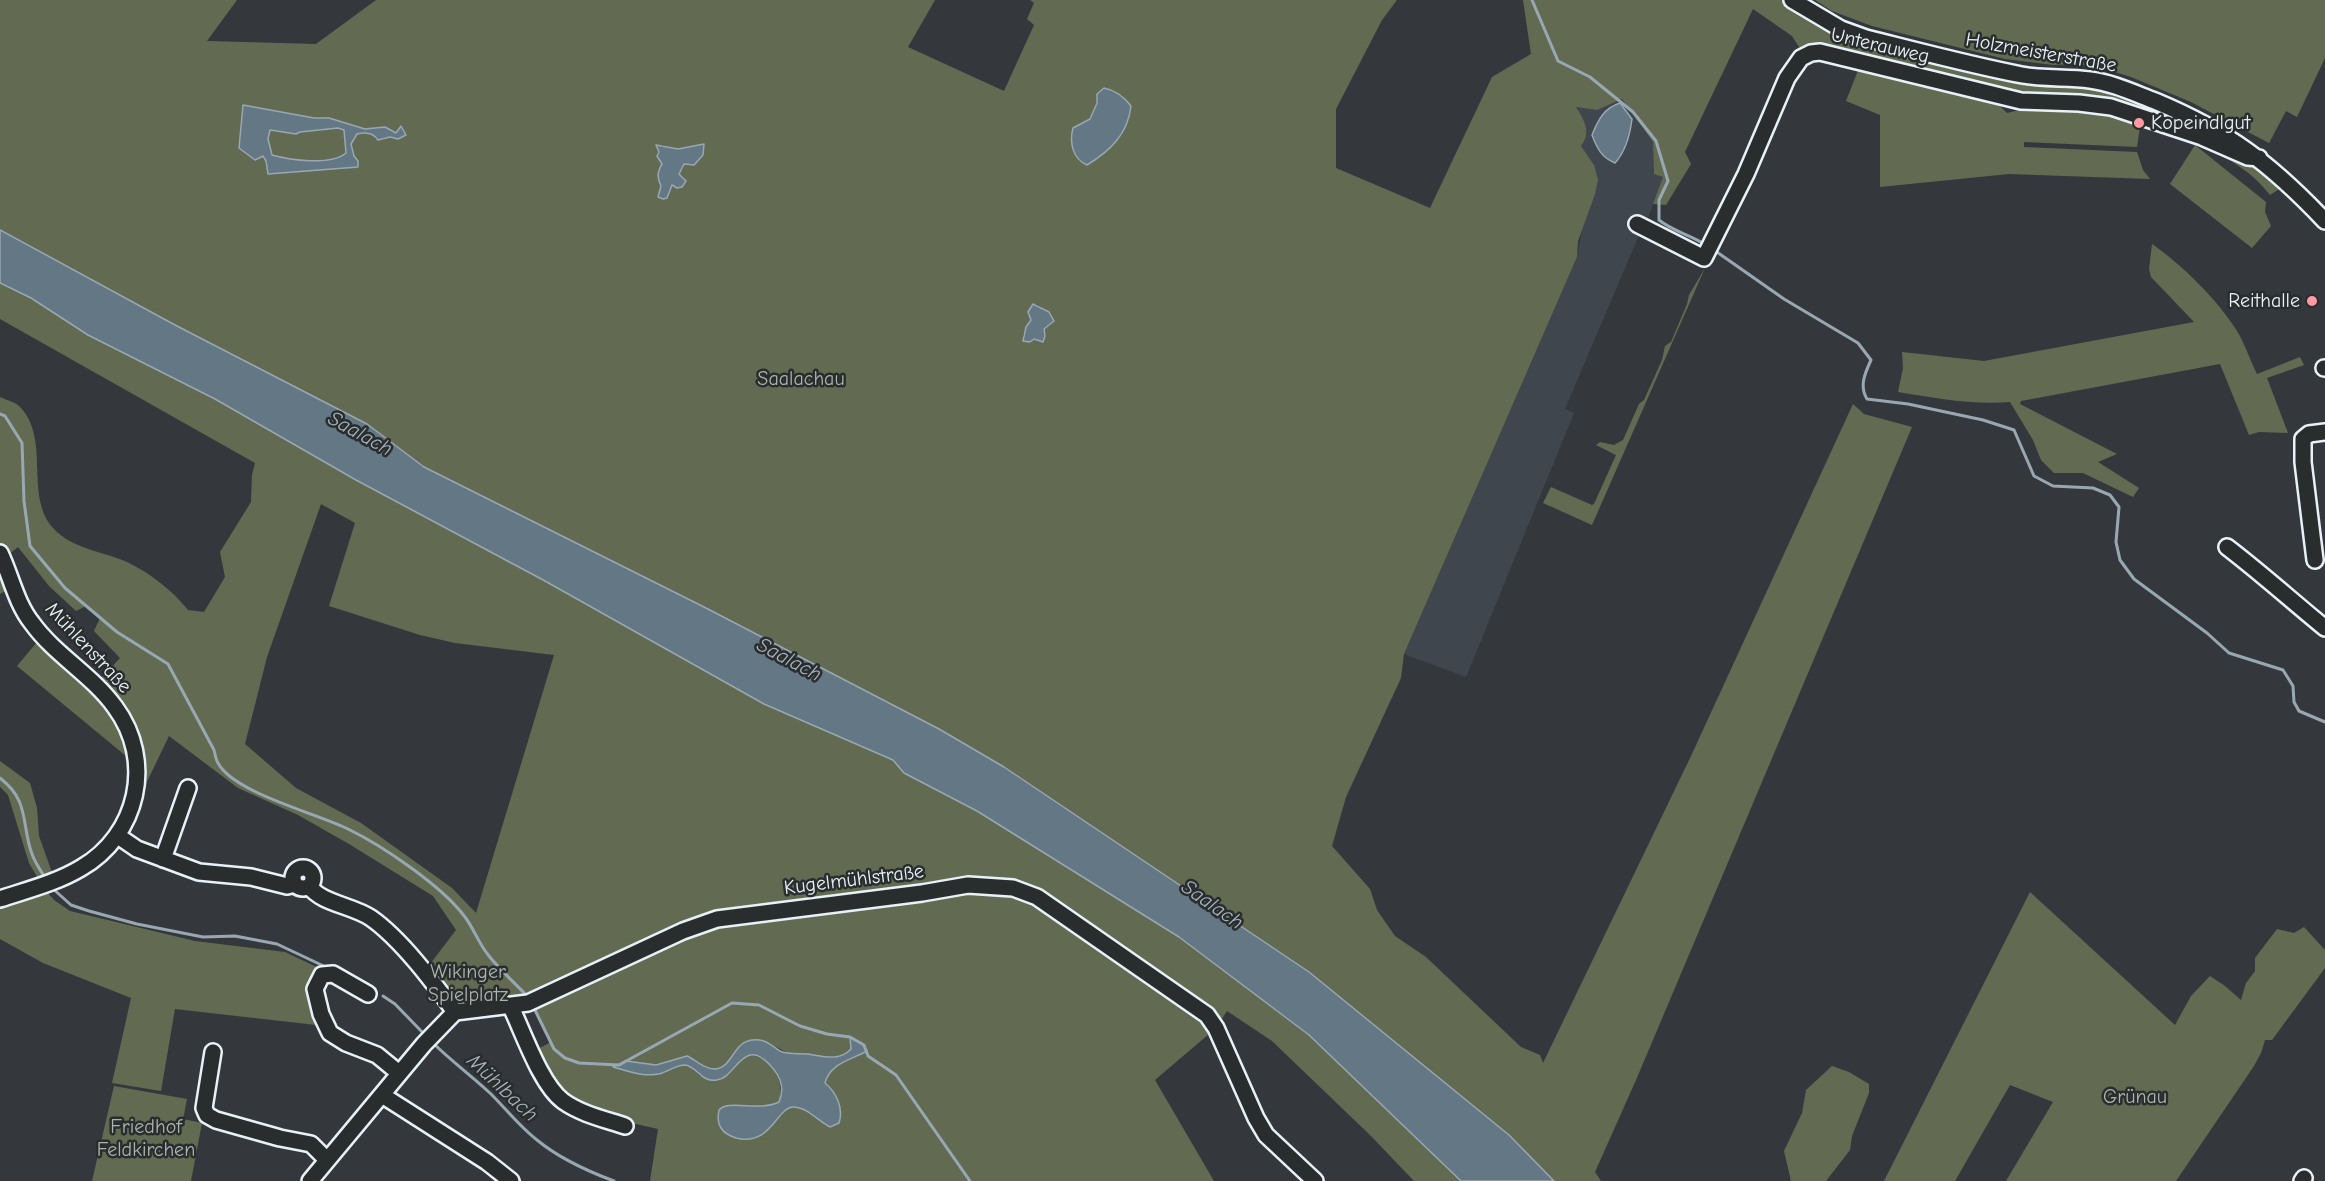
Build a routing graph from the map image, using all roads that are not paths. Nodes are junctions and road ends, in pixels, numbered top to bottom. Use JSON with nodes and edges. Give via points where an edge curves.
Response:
{"nodes":[{"id":1,"x":1792,"y":0,"type":"edge"},
{"id":2,"x":2259,"y":158,"type":"junction"},
{"id":3,"x":2325,"y":221,"type":"edge"},
{"id":4,"x":1637,"y":224,"type":"dead end"},
{"id":5,"x":2325,"y":432,"type":"edge"},
{"id":6,"x":2317,"y":515,"type":"edge"},
{"id":7,"x":2227,"y":547,"type":"dead end"},
{"id":8,"x":0,"y":553,"type":"edge"},
{"id":9,"x":2315,"y":560,"type":"dead end"},
{"id":10,"x":2325,"y":628,"type":"edge"},
{"id":11,"x":188,"y":788,"type":"dead end"},
{"id":12,"x":117,"y":836,"type":"junction"},
{"id":13,"x":163,"y":859,"type":"junction"},
{"id":14,"x":0,"y":899,"type":"edge"},
{"id":15,"x":368,"y":994,"type":"dead end"},
{"id":16,"x":511,"y":1007,"type":"junction"},
{"id":17,"x":455,"y":1012,"type":"junction"},
{"id":18,"x":213,"y":1052,"type":"dead end"},
{"id":19,"x":399,"y":1073,"type":"junction"},
{"id":20,"x":382,"y":1095,"type":"junction"},
{"id":21,"x":625,"y":1126,"type":"dead end"},
{"id":22,"x":327,"y":1160,"type":"junction"},
{"id":23,"x":310,"y":1181,"type":"edge"},
{"id":24,"x":511,"y":1181,"type":"edge"},
{"id":25,"x":1315,"y":1181,"type":"edge"}],
"edges":[{"from":1,"to":2,"type":"street","name":"Holzmeisterstraße","via":[[1841,29],[1866,38],[2023,75],[2110,84],[2225,135],[2251,139],[2260,148]]},
{"from":2,"to":3,"type":"street"},
{"from":2,"to":4,"type":"street","name":"Unterauweg","via":[[2111,108],[2079,102],[2021,100],[1820,52],[1801,58],[1787,78],[1704,258]]},
{"from":5,"to":6,"type":"street","via":[[2303,439],[2302,462]]},
{"from":6,"to":9,"type":"street"},
{"from":7,"to":10,"type":"street"},
{"from":8,"to":12,"type":"street","name":"Mühlenstraße","via":[[30,622],[116,707],[135,745],[136,794]]},
{"from":11,"to":13,"type":"street"},
{"from":12,"to":13,"type":"street"},
{"from":12,"to":14,"type":"street","name":"Mühlenstraße","via":[[92,861],[48,883]]},
{"from":13,"to":17,"type":"street","via":[[199,872],[302,885],[355,909],[374,920],[408,953]]},
{"from":15,"to":19,"type":"street","via":[[333,974],[322,975],[315,989],[330,1033],[377,1055]]},
{"from":16,"to":17,"type":"street","name":"Kugelmühlstraße"},
{"from":16,"to":21,"type":"street","via":[[554,1093],[572,1107]]},
{"from":16,"to":25,"type":"street","name":"Kugelmühlstraße","via":[[542,998],[683,931],[717,919],[968,885],[1013,888],[1036,897],[1207,1015],[1266,1135]]},
{"from":17,"to":19,"type":"street"},
{"from":18,"to":22,"type":"street","via":[[204,1107],[207,1115],[311,1144]]},
{"from":19,"to":20,"type":"street"},
{"from":20,"to":22,"type":"street"},
{"from":20,"to":24,"type":"street"},
{"from":22,"to":23,"type":"street"}]}
